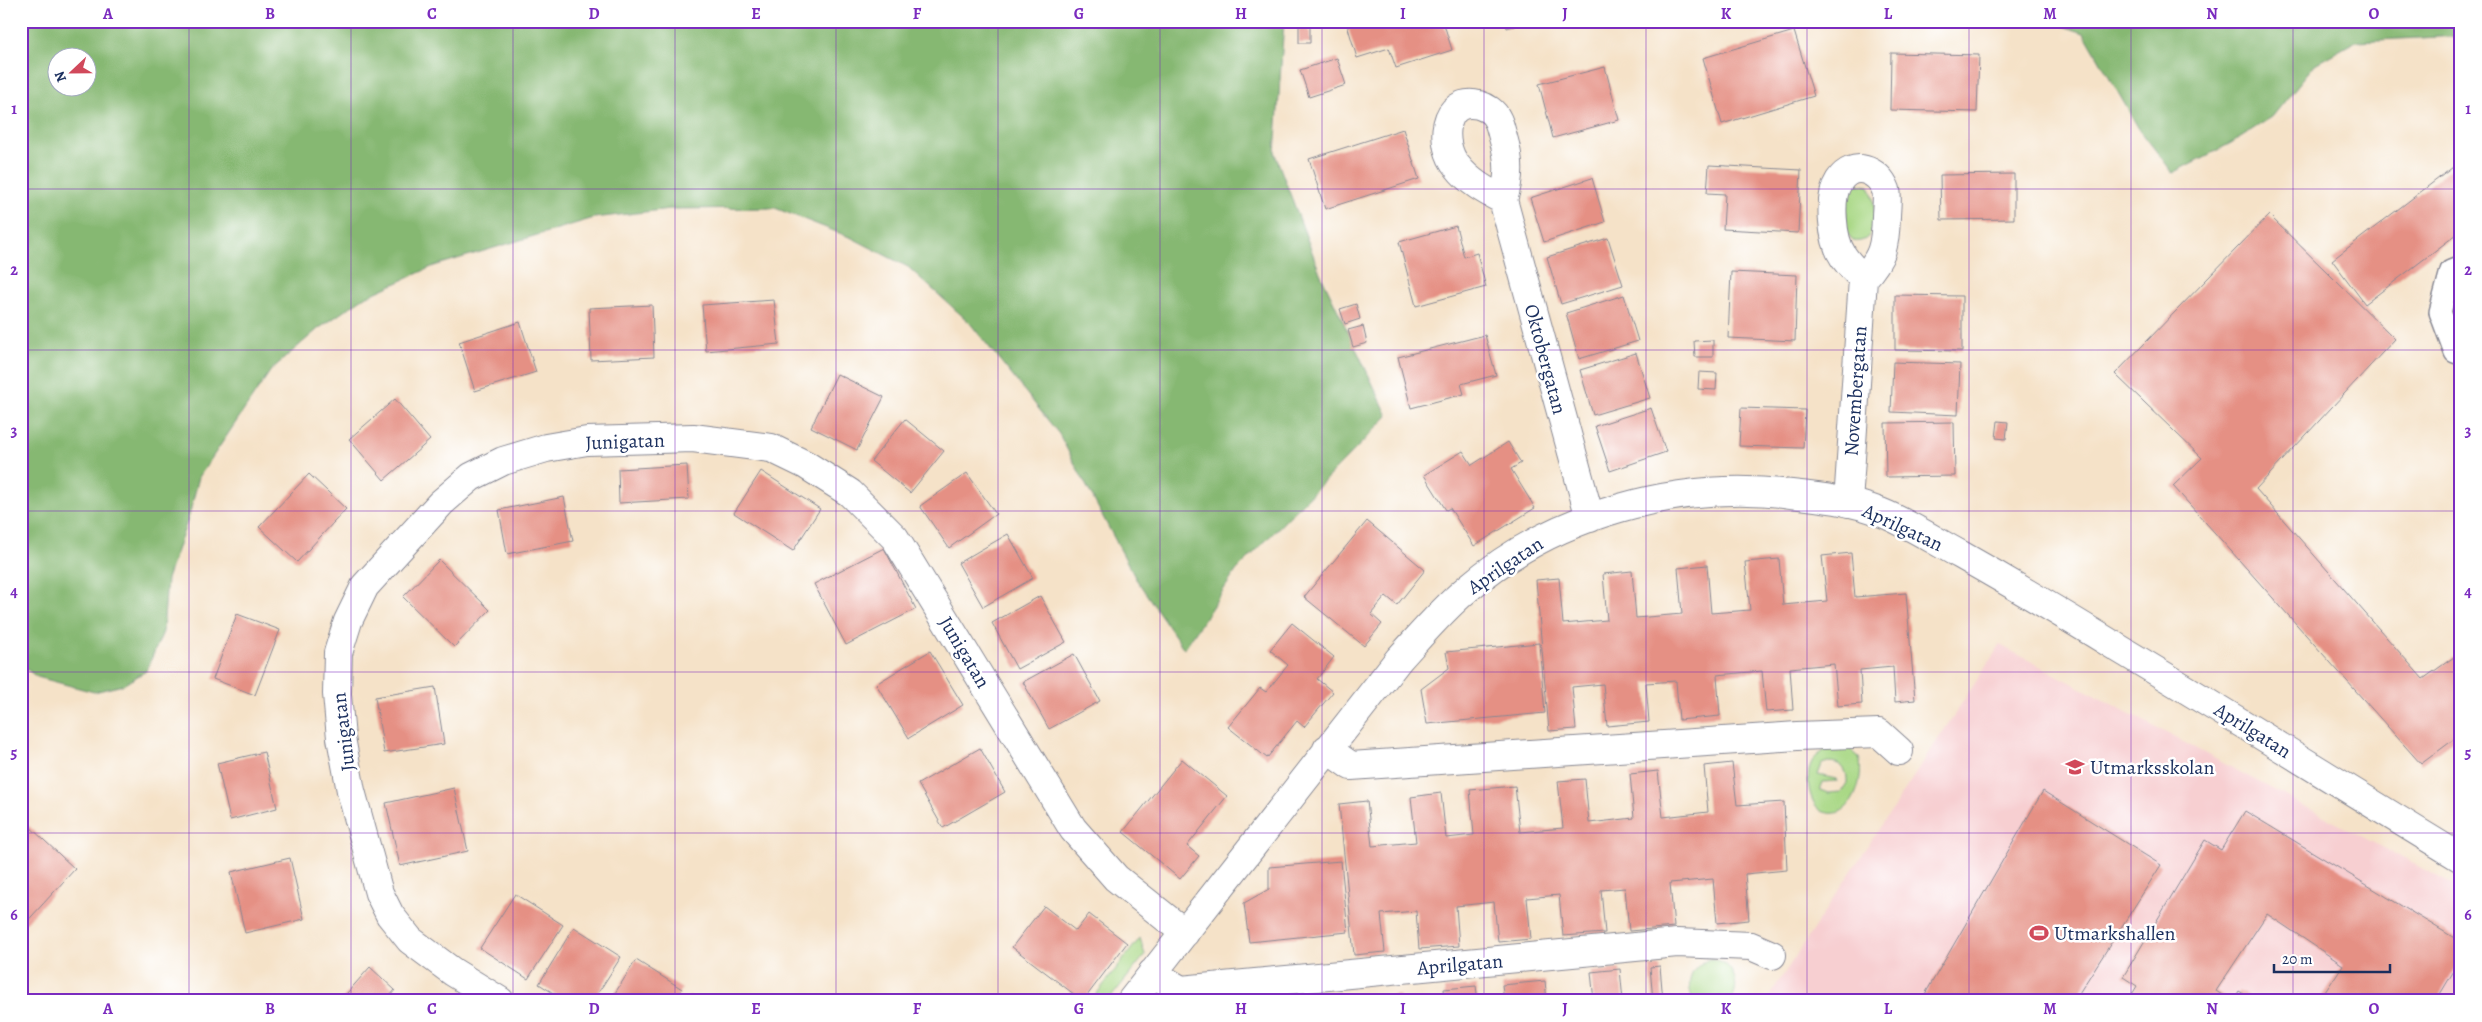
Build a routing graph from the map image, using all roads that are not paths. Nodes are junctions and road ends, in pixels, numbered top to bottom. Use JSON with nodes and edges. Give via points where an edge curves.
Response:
{"nodes":[{"id":1,"x":1503,"y":200,"type":"dead end"},
{"id":2,"x":2461,"y":267,"type":"edge"},
{"id":3,"x":1863,"y":279,"type":"dead end"},
{"id":4,"x":2461,"y":354,"type":"edge"},
{"id":5,"x":1848,"y":503,"type":"junction"},
{"id":6,"x":1590,"y":518,"type":"junction"},
{"id":7,"x":1327,"y":750,"type":"junction"},
{"id":8,"x":1899,"y":751,"type":"dead end"},
{"id":9,"x":2461,"y":858,"type":"edge"},
{"id":10,"x":1185,"y":933,"type":"junction"},
{"id":11,"x":1772,"y":954,"type":"dead end"},
{"id":12,"x":1152,"y":974,"type":"junction"},
{"id":13,"x":500,"y":1001,"type":"edge"},
{"id":14,"x":1131,"y":1001,"type":"edge"}],
"edges":[{"from":1,"to":6,"type":"street","name":"Oktobergatan"},
{"from":2,"to":4,"type":"lane","via":[[2451,270],[2440,312],[2455,352]]},
{"from":3,"to":5,"type":"street","name":"Novembergatan"},
{"from":5,"to":6,"type":"street","name":"Aprilgatan","via":[[1772,492],[1728,490],[1678,495]]},
{"from":5,"to":9,"type":"street","name":"Aprilgatan","via":[[1880,512],[2024,591]]},
{"from":6,"to":7,"type":"street","name":"Aprilgatan","via":[[1521,551],[1469,587],[1399,659]]},
{"from":7,"to":8,"type":"street","via":[[1351,766],[1879,733]]},
{"from":7,"to":10,"type":"street","name":"Aprilgatan"},
{"from":10,"to":12,"type":"street","name":"Aprilgatan"},
{"from":10,"to":13,"type":"street","name":"Junigatan","via":[[1116,878],[1073,828],[895,538],[850,493],[806,465],[771,448],[693,438],[587,441],[546,448],[502,461],[471,477],[441,503],[364,586],[348,620],[338,653],[341,738],[351,791],[379,893],[390,915],[410,940]]},
{"from":11,"to":12,"type":"street","name":"Aprilgatan","via":[[1751,946],[1677,944],[1181,990]]},
{"from":12,"to":14,"type":"street","name":"Aprilgatan"}]}
